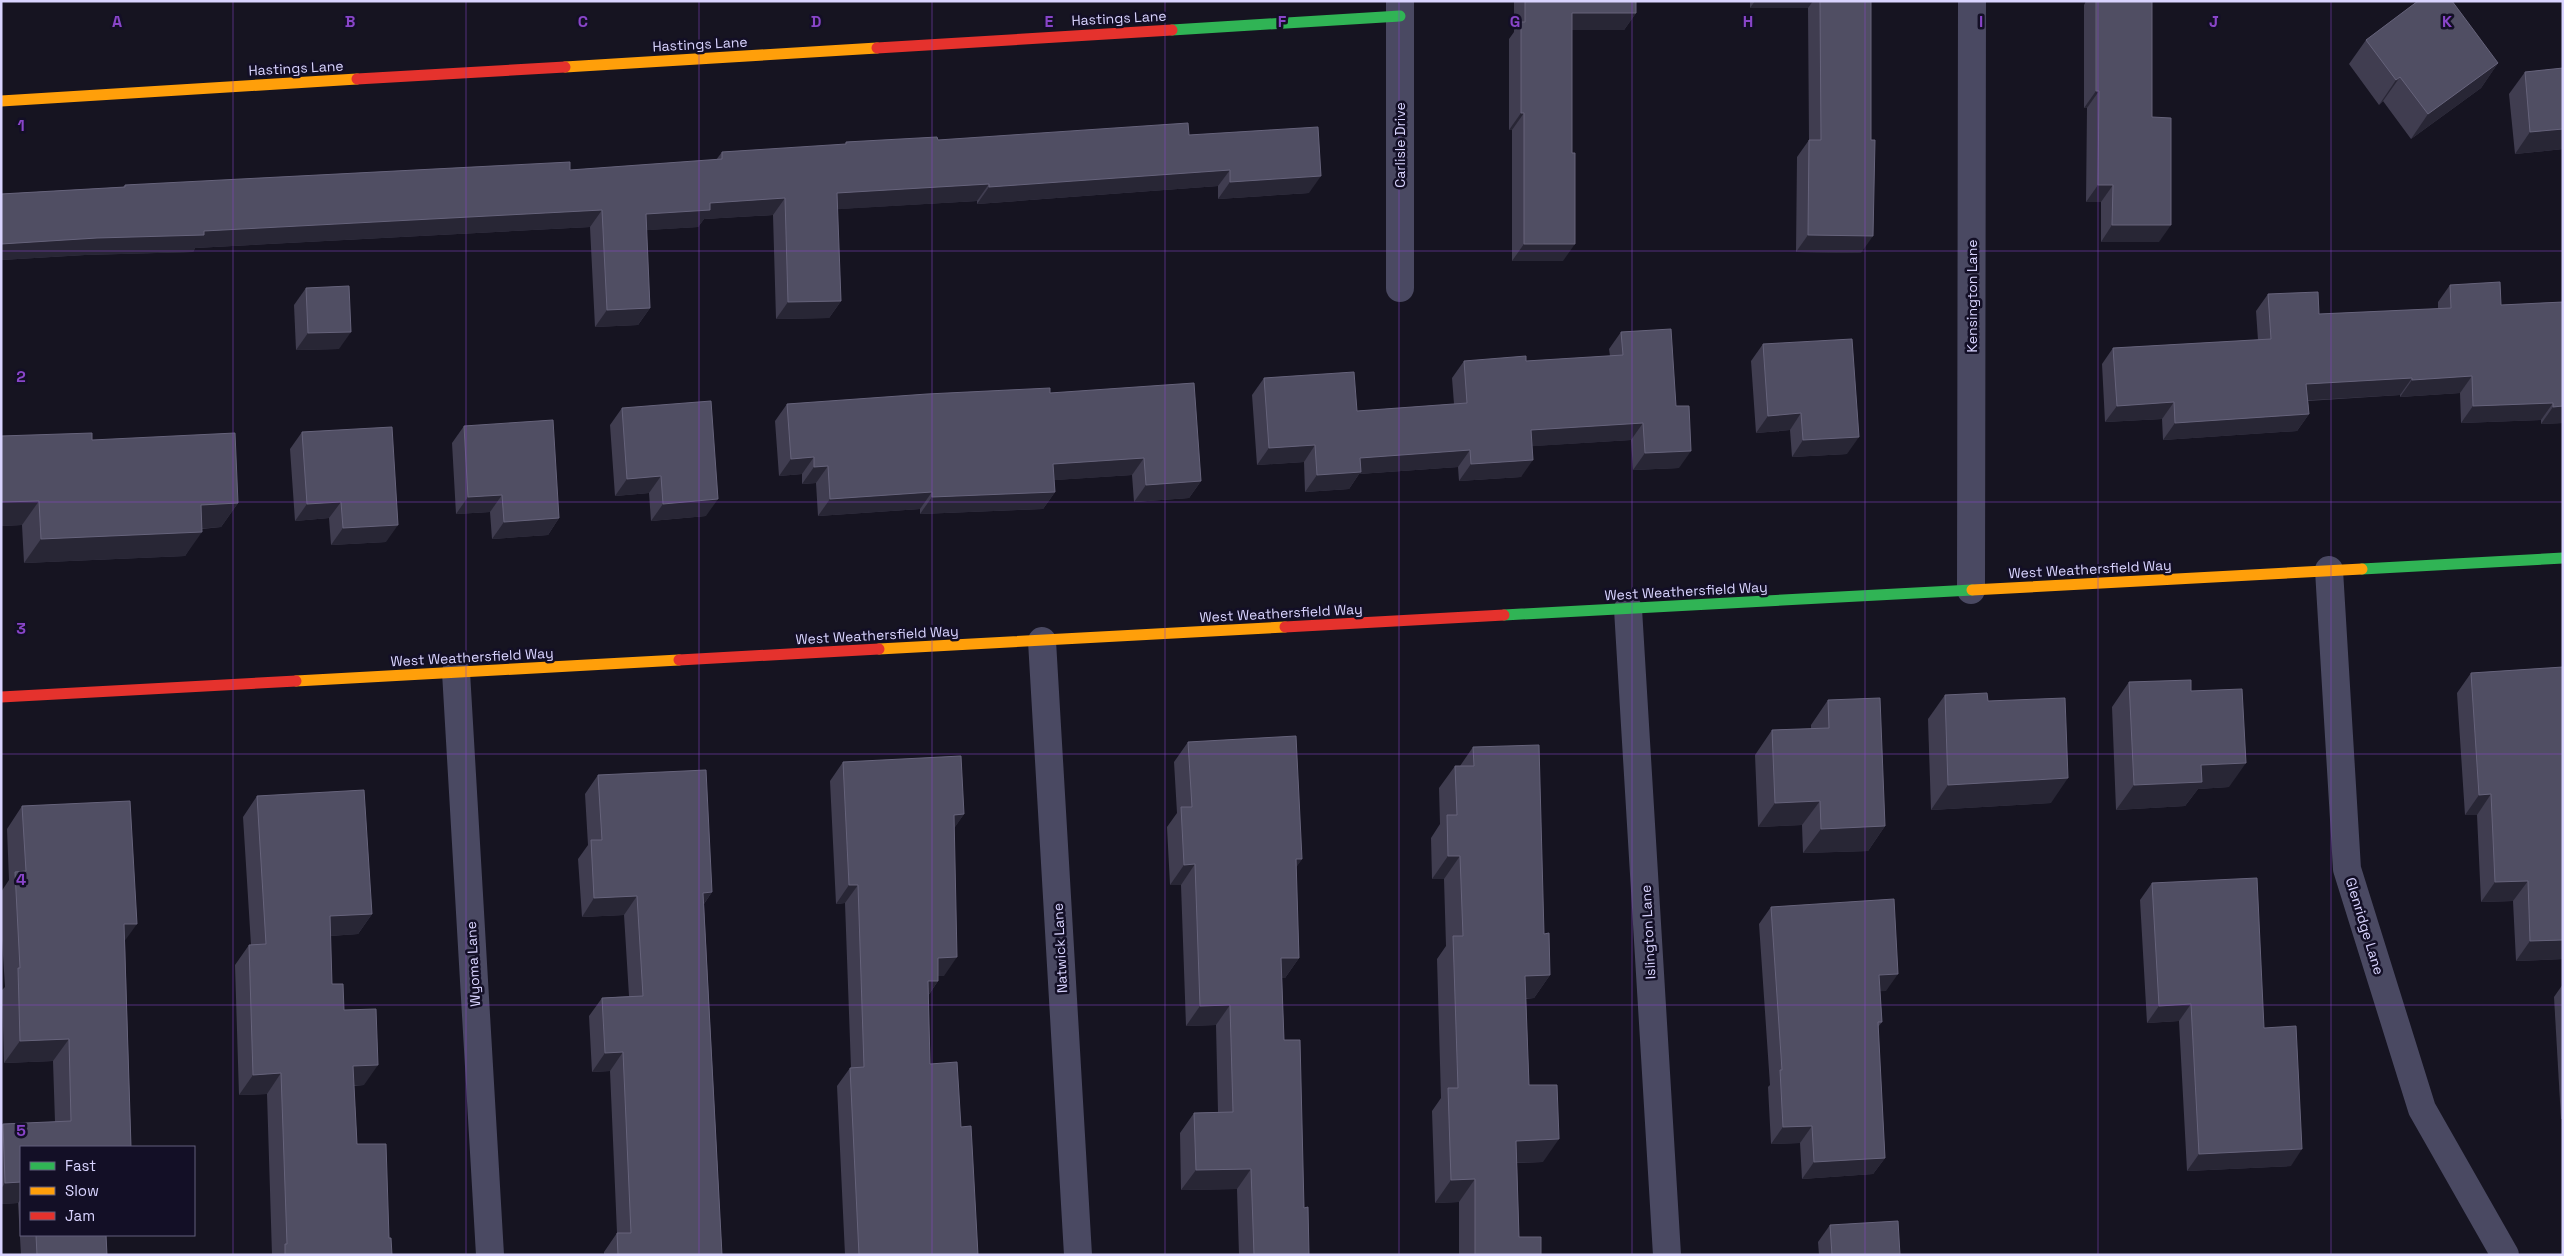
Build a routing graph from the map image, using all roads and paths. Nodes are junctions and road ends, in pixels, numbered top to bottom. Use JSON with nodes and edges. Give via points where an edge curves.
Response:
{"nodes":[{"id":1,"x":1972,"y":1,"type":"edge"},
{"id":2,"x":1400,"y":9,"type":"edge"},
{"id":3,"x":1,"y":101,"type":"edge"},
{"id":4,"x":1400,"y":288,"type":"dead end"},
{"id":5,"x":2563,"y":558,"type":"edge"},
{"id":6,"x":2329,"y":570,"type":"junction"},
{"id":7,"x":1971,"y":590,"type":"junction"},
{"id":8,"x":1628,"y":609,"type":"junction"},
{"id":9,"x":1042,"y":641,"type":"junction"},
{"id":10,"x":456,"y":672,"type":"junction"},
{"id":11,"x":1,"y":697,"type":"edge"},
{"id":12,"x":490,"y":1255,"type":"edge"},
{"id":13,"x":1078,"y":1255,"type":"edge"},
{"id":14,"x":1667,"y":1255,"type":"edge"},
{"id":15,"x":2506,"y":1255,"type":"edge"}],
"edges":[{"from":1,"to":7,"type":"street","name":"Kensington Lane"},
{"from":2,"to":3,"type":"street","name":"Hastings Lane"},
{"from":2,"to":4,"type":"street","name":"Carlisle Drive"},
{"from":5,"to":6,"type":"street","name":"West Weathersfield Way"},
{"from":6,"to":7,"type":"street","name":"West Weathersfield Way"},
{"from":6,"to":15,"type":"street","name":"Glenridge Lane","via":[[2347,869],[2422,1109]]},
{"from":7,"to":8,"type":"street","name":"West Weathersfield Way"},
{"from":8,"to":9,"type":"street","name":"West Weathersfield Way"},
{"from":8,"to":14,"type":"street","name":"Islington Lane"},
{"from":9,"to":10,"type":"street","name":"West Weathersfield Way"},
{"from":9,"to":13,"type":"street","name":"Natwick Lane"},
{"from":10,"to":11,"type":"street","name":"West Weathersfield Way"},
{"from":10,"to":12,"type":"street","name":"Wyoma Lane"}]}
